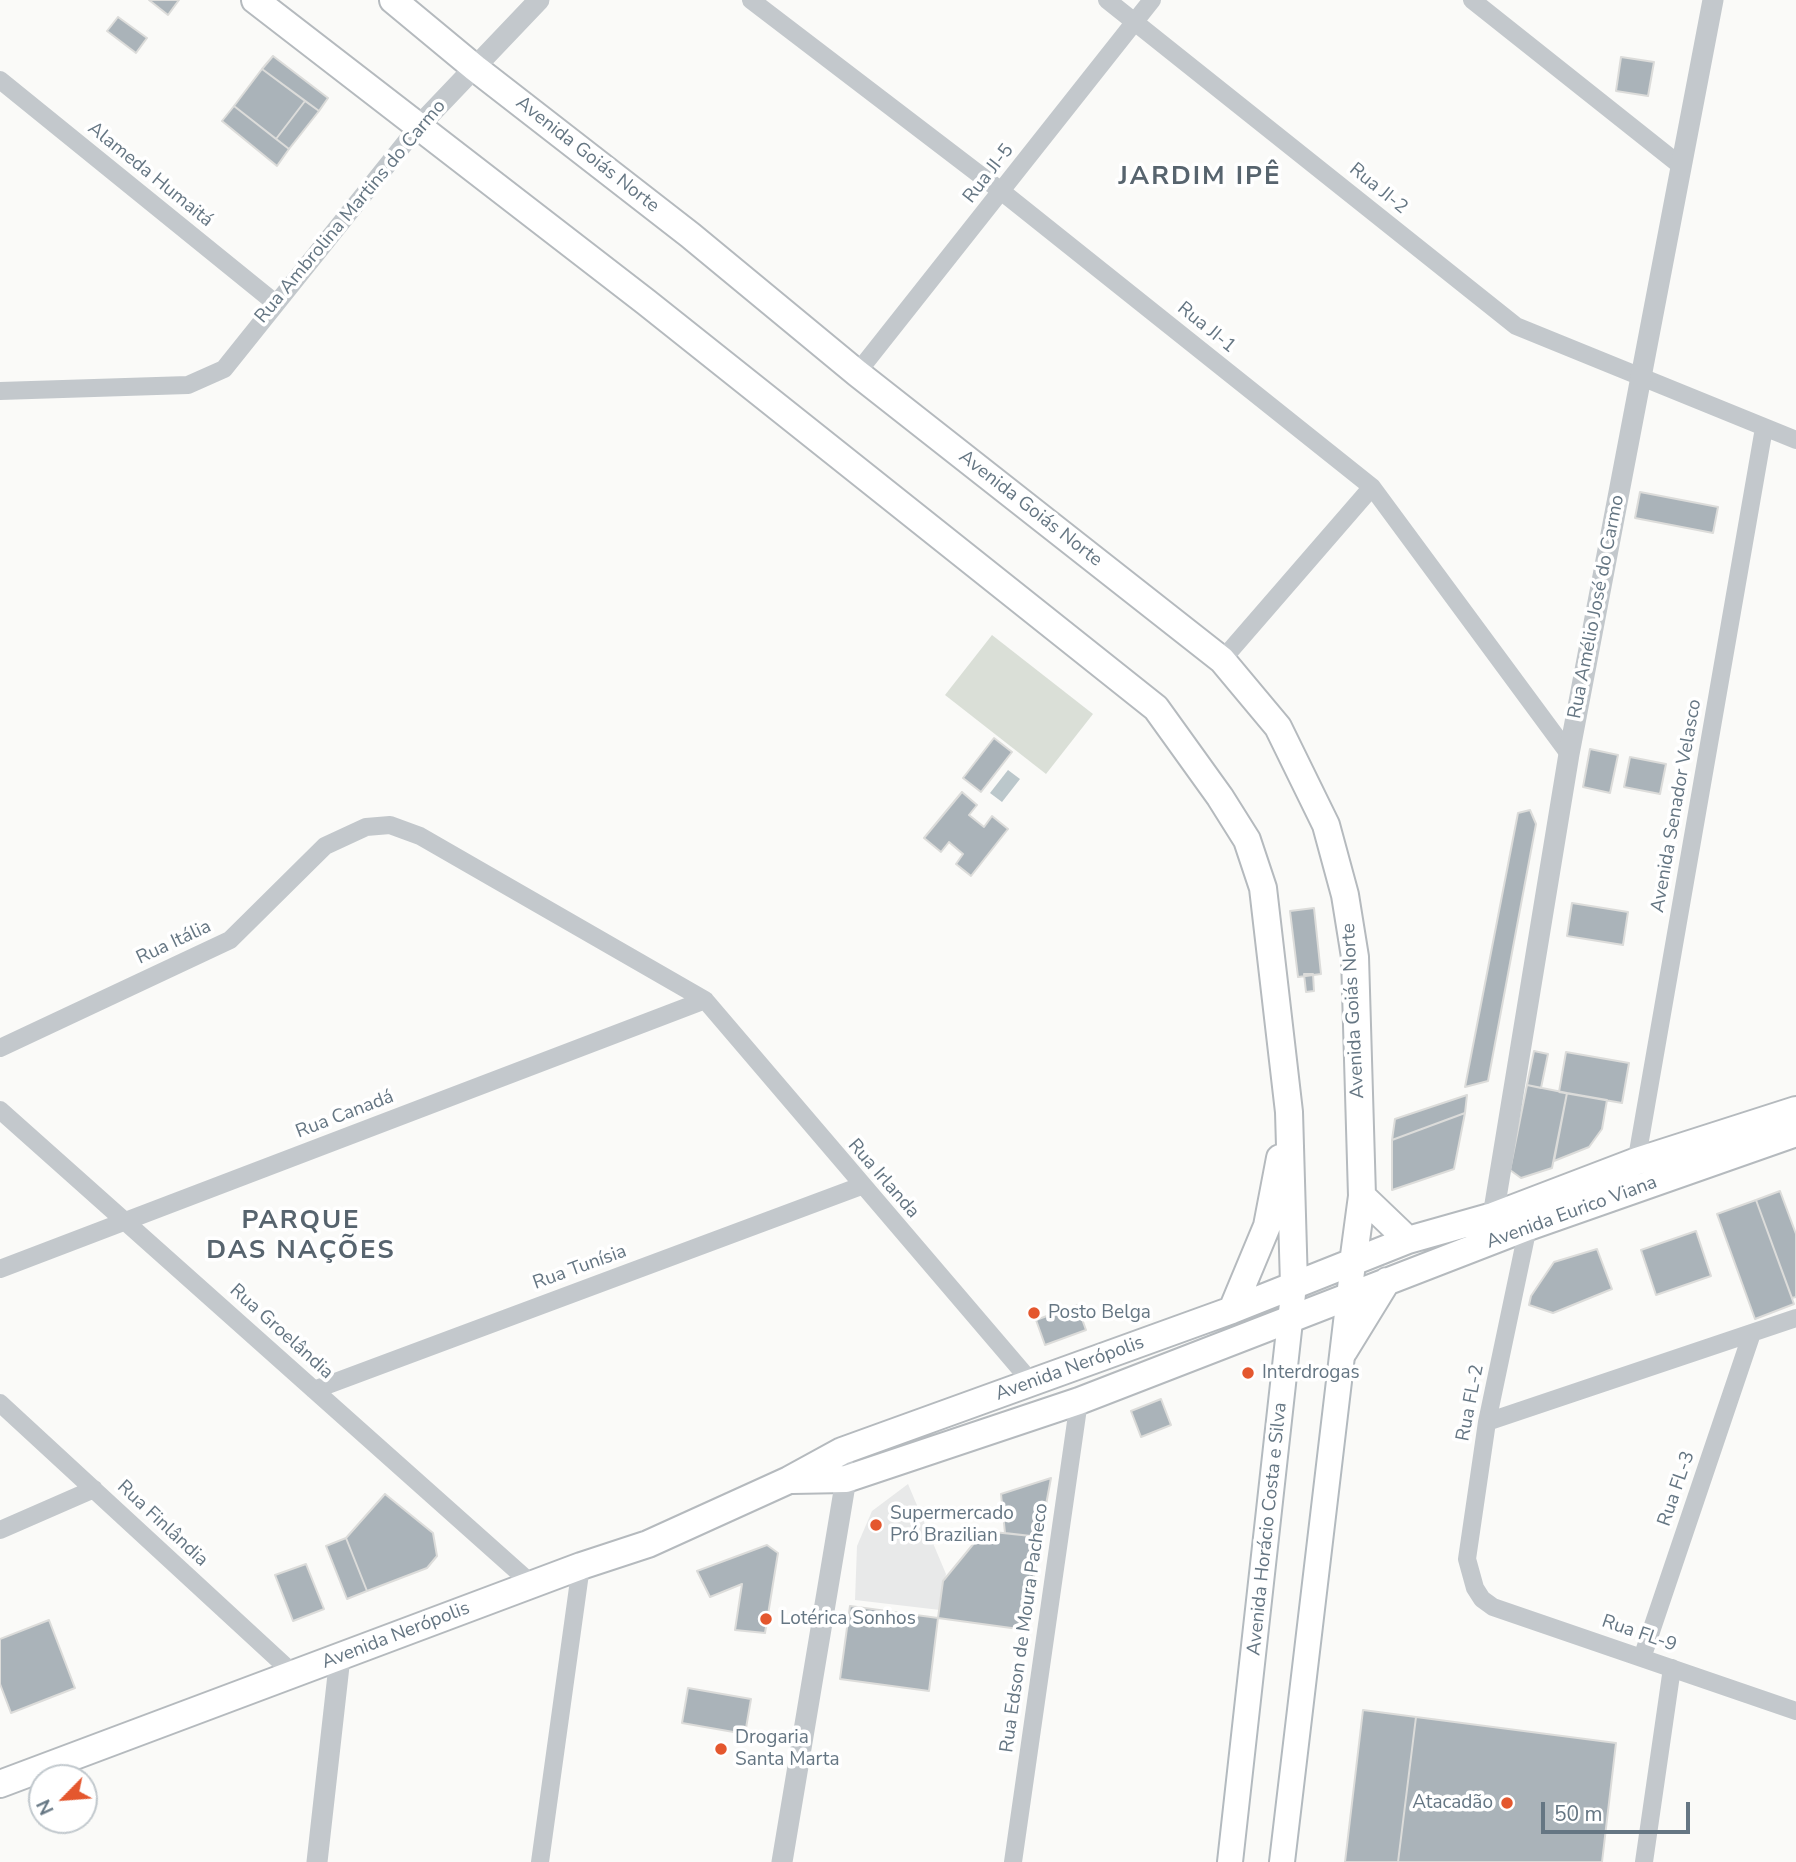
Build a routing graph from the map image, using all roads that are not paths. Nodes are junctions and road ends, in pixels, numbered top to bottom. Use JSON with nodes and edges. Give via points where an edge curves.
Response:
{"nodes":[{"id":1,"x":255,"y":0,"type":"edge"},
{"id":2,"x":393,"y":0,"type":"edge"},
{"id":3,"x":539,"y":0,"type":"edge"},
{"id":4,"x":751,"y":0,"type":"edge"},
{"id":5,"x":1107,"y":0,"type":"edge"},
{"id":6,"x":1152,"y":0,"type":"edge"},
{"id":7,"x":1472,"y":0,"type":"edge"},
{"id":8,"x":1713,"y":0,"type":"edge"},
{"id":9,"x":1135,"y":22,"type":"junction"},
{"id":10,"x":475,"y":68,"type":"junction"},
{"id":11,"x":0,"y":80,"type":"edge"},
{"id":12,"x":417,"y":128,"type":"junction"},
{"id":13,"x":1681,"y":166,"type":"junction"},
{"id":14,"x":1001,"y":191,"type":"junction"},
{"id":15,"x":274,"y":302,"type":"junction"},
{"id":16,"x":857,"y":373,"type":"junction"},
{"id":17,"x":1641,"y":377,"type":"junction"},
{"id":18,"x":0,"y":391,"type":"edge"},
{"id":19,"x":1765,"y":428,"type":"junction"},
{"id":20,"x":1796,"y":440,"type":"edge"},
{"id":21,"x":1372,"y":487,"type":"junction"},
{"id":22,"x":1222,"y":660,"type":"junction"},
{"id":23,"x":1569,"y":754,"type":"junction"},
{"id":24,"x":705,"y":1000,"type":"junction"},
{"id":25,"x":0,"y":1048,"type":"edge"},
{"id":26,"x":0,"y":1110,"type":"edge"},
{"id":27,"x":1796,"y":1110,"type":"edge"},
{"id":28,"x":1289,"y":1112,"type":"junction"},
{"id":29,"x":1796,"y":1133,"type":"edge"},
{"id":30,"x":1637,"y":1161,"type":"junction"},
{"id":31,"x":861,"y":1186,"type":"junction"},
{"id":32,"x":1630,"y":1191,"type":"junction"},
{"id":33,"x":1362,"y":1196,"type":"junction"},
{"id":34,"x":1493,"y":1216,"type":"junction"},
{"id":35,"x":125,"y":1222,"type":"junction"},
{"id":36,"x":1528,"y":1227,"type":"junction"},
{"id":37,"x":1408,"y":1240,"type":"junction"},
{"id":38,"x":1353,"y":1263,"type":"junction"},
{"id":39,"x":0,"y":1269,"type":"edge"},
{"id":40,"x":1387,"y":1281,"type":"junction"},
{"id":41,"x":1294,"y":1285,"type":"junction"},
{"id":42,"x":1349,"y":1298,"type":"junction"},
{"id":43,"x":1232,"y":1310,"type":"junction"},
{"id":44,"x":1796,"y":1318,"type":"edge"},
{"id":45,"x":1292,"y":1320,"type":"junction"},
{"id":46,"x":1752,"y":1333,"type":"junction"},
{"id":47,"x":1344,"y":1352,"type":"junction"},
{"id":48,"x":1033,"y":1384,"type":"junction"},
{"id":49,"x":314,"y":1390,"type":"junction"},
{"id":50,"x":1079,"y":1401,"type":"junction"},
{"id":51,"x":0,"y":1404,"type":"edge"},
{"id":52,"x":1487,"y":1422,"type":"junction"},
{"id":53,"x":842,"y":1451,"type":"junction"},
{"id":54,"x":846,"y":1479,"type":"junction"},
{"id":55,"x":789,"y":1480,"type":"junction"},
{"id":56,"x":94,"y":1489,"type":"junction"},
{"id":57,"x":0,"y":1530,"type":"edge"},
{"id":58,"x":581,"y":1566,"type":"junction"},
{"id":59,"x":533,"y":1584,"type":"junction"},
{"id":60,"x":1475,"y":1588,"type":"joint"},
{"id":61,"x":340,"y":1657,"type":"junction"},
{"id":62,"x":1642,"y":1658,"type":"junction"},
{"id":63,"x":1672,"y":1668,"type":"junction"},
{"id":64,"x":295,"y":1675,"type":"junction"},
{"id":65,"x":1796,"y":1711,"type":"edge"},
{"id":66,"x":0,"y":1784,"type":"edge"},
{"id":67,"x":317,"y":1862,"type":"edge"},
{"id":68,"x":540,"y":1862,"type":"edge"},
{"id":69,"x":782,"y":1862,"type":"edge"},
{"id":70,"x":1013,"y":1862,"type":"edge"},
{"id":71,"x":1230,"y":1862,"type":"edge"},
{"id":72,"x":1282,"y":1862,"type":"edge"},
{"id":73,"x":1644,"y":1862,"type":"edge"}],
"edges":[{"from":1,"to":12,"type":"main road"},
{"from":2,"to":10,"type":"main road","name":"Avenida Goiás Norte"},
{"from":3,"to":10,"type":"street","name":"Rua Ambrolina Martins do Carmo"},
{"from":4,"to":14,"type":"street","name":"Rua JI-1"},
{"from":5,"to":9,"type":"street","name":"Rua JI-2"},
{"from":6,"to":9,"type":"street","name":"Rua JI-5"},
{"from":7,"to":13,"type":"street"},
{"from":8,"to":13,"type":"street","name":"Rua Amélio José do Carmo"},
{"from":9,"to":14,"type":"street","name":"Rua JI-5"},
{"from":9,"to":17,"type":"street","name":"Rua JI-2","via":[[1516,326]]},
{"from":10,"to":12,"type":"street","name":"Rua Ambrolina Martins do Carmo"},
{"from":10,"to":16,"type":"main road","name":"Avenida Goiás Norte","via":[[690,234]]},
{"from":11,"to":15,"type":"street","name":"Alameda Humaitá"},
{"from":12,"to":15,"type":"street","name":"Rua Ambrolina Martins do Carmo"},
{"from":12,"to":28,"type":"main road","via":[[646,302],[1156,708],[1247,840],[1263,888]]},
{"from":13,"to":17,"type":"street","name":"Rua Amélio José do Carmo"},
{"from":14,"to":16,"type":"street","name":"Rua JI-5"},
{"from":14,"to":21,"type":"street","name":"Rua JI-1"},
{"from":15,"to":18,"type":"street","name":"Rua Ambrolina Martins do Carmo","via":[[224,369],[188,384]]},
{"from":16,"to":22,"type":"main road","name":"Avenida Goiás Norte"},
{"from":17,"to":19,"type":"street","name":"Rua JI-2"},
{"from":17,"to":23,"type":"street","name":"Rua Amélio José do Carmo"},
{"from":19,"to":20,"type":"street","name":"Rua JI-2"},
{"from":19,"to":30,"type":"street","name":"Avenida Senador Velasco"},
{"from":21,"to":22,"type":"street"},
{"from":21,"to":23,"type":"street","name":"Rua JI-1"},
{"from":22,"to":33,"type":"main road","name":"Avenida Goiás Norte","via":[[1278,727],[1326,825],[1345,892],[1355,957]]},
{"from":23,"to":34,"type":"street","name":"Rua Amélio José do Carmo"},
{"from":24,"to":25,"type":"street","name":"Rua Itália","via":[[420,836],[390,825],[366,827],[325,846],[230,940]]},
{"from":24,"to":31,"type":"street","name":"Rua Irlanda"},
{"from":24,"to":35,"type":"street","name":"Rua Canadá"},
{"from":26,"to":35,"type":"street","name":"Rua Groelândia"},
{"from":27,"to":30,"type":"main road","name":"Avenida Eurico Viana"},
{"from":28,"to":41,"type":"main road","name":"Avenida Horácio Costa e Silva"},
{"from":28,"to":43,"type":"main road","via":[[1266,1226]]},
{"from":29,"to":32,"type":"main road","name":"Avenida Eurico Viana"},
{"from":30,"to":32,"type":"street","name":"Avenida Senador Velasco"},
{"from":30,"to":34,"type":"main road","name":"Avenida Eurico Viana"},
{"from":31,"to":48,"type":"street","name":"Rua Irlanda"},
{"from":31,"to":49,"type":"street","name":"Rua Tunísia"},
{"from":32,"to":36,"type":"main road","name":"Avenida Eurico Viana"},
{"from":33,"to":37,"type":"main road"},
{"from":33,"to":38,"type":"main road"},
{"from":34,"to":37,"type":"main road","name":"Avenida Eurico Viana"},
{"from":35,"to":39,"type":"street","name":"Rua Canadá"},
{"from":35,"to":49,"type":"street","name":"Rua Groelândia"},
{"from":36,"to":40,"type":"main road","name":"Avenida Eurico Viana"},
{"from":36,"to":52,"type":"street","name":"Rua FL-2"},
{"from":37,"to":38,"type":"main road","name":"Avenida Eurico Viana"},
{"from":38,"to":41,"type":"main road","name":"Avenida Nerópolis"},
{"from":38,"to":42,"type":"main road"},
{"from":40,"to":42,"type":"main road","name":"Avenida Eurico Viana"},
{"from":40,"to":47,"type":"main road"},
{"from":41,"to":43,"type":"main road","name":"Avenida Nerópolis"},
{"from":41,"to":45,"type":"main road","name":"Avenida Horácio Costa e Silva"},
{"from":42,"to":45,"type":"main road","name":"Avenida Nerópolis"},
{"from":42,"to":47,"type":"main road"},
{"from":43,"to":48,"type":"main road","name":"Avenida Nerópolis"},
{"from":44,"to":46,"type":"street"},
{"from":45,"to":50,"type":"main road","name":"Avenida Nerópolis"},
{"from":45,"to":71,"type":"main road","name":"Avenida Horácio Costa e Silva"},
{"from":46,"to":52,"type":"street"},
{"from":46,"to":62,"type":"street","name":"Rua FL-3"},
{"from":47,"to":72,"type":"main road"},
{"from":48,"to":53,"type":"main road","name":"Avenida Nerópolis"},
{"from":49,"to":59,"type":"street","name":"Rua Groelândia"},
{"from":50,"to":54,"type":"main road","name":"Avenida Nerópolis"},
{"from":50,"to":70,"type":"street","name":"Rua Edson de Moura Pacheco"},
{"from":51,"to":56,"type":"street","name":"Rua Finlândia"},
{"from":52,"to":60,"type":"street","name":"Rua FL-2","via":[[1467,1559]]},
{"from":53,"to":54,"type":"street"},
{"from":53,"to":55,"type":"main road","name":"Avenida Nerópolis"},
{"from":54,"to":55,"type":"main road","name":"Avenida Nerópolis"},
{"from":54,"to":69,"type":"street"},
{"from":55,"to":58,"type":"main road","name":"Avenida Nerópolis","via":[[648,1544]]},
{"from":56,"to":57,"type":"street"},
{"from":56,"to":64,"type":"street","name":"Rua Finlândia"},
{"from":58,"to":59,"type":"main road","name":"Avenida Nerópolis"},
{"from":58,"to":68,"type":"street"},
{"from":59,"to":61,"type":"main road","name":"Avenida Nerópolis"},
{"from":60,"to":62,"type":"street","name":"Rua FL-9","via":[[1493,1607]]},
{"from":61,"to":64,"type":"main road","name":"Avenida Nerópolis"},
{"from":61,"to":67,"type":"street"},
{"from":62,"to":63,"type":"street","name":"Rua FL-9"},
{"from":63,"to":65,"type":"street","name":"Rua FL-9"},
{"from":63,"to":73,"type":"street"},
{"from":64,"to":66,"type":"main road","name":"Avenida Nerópolis"}]}
